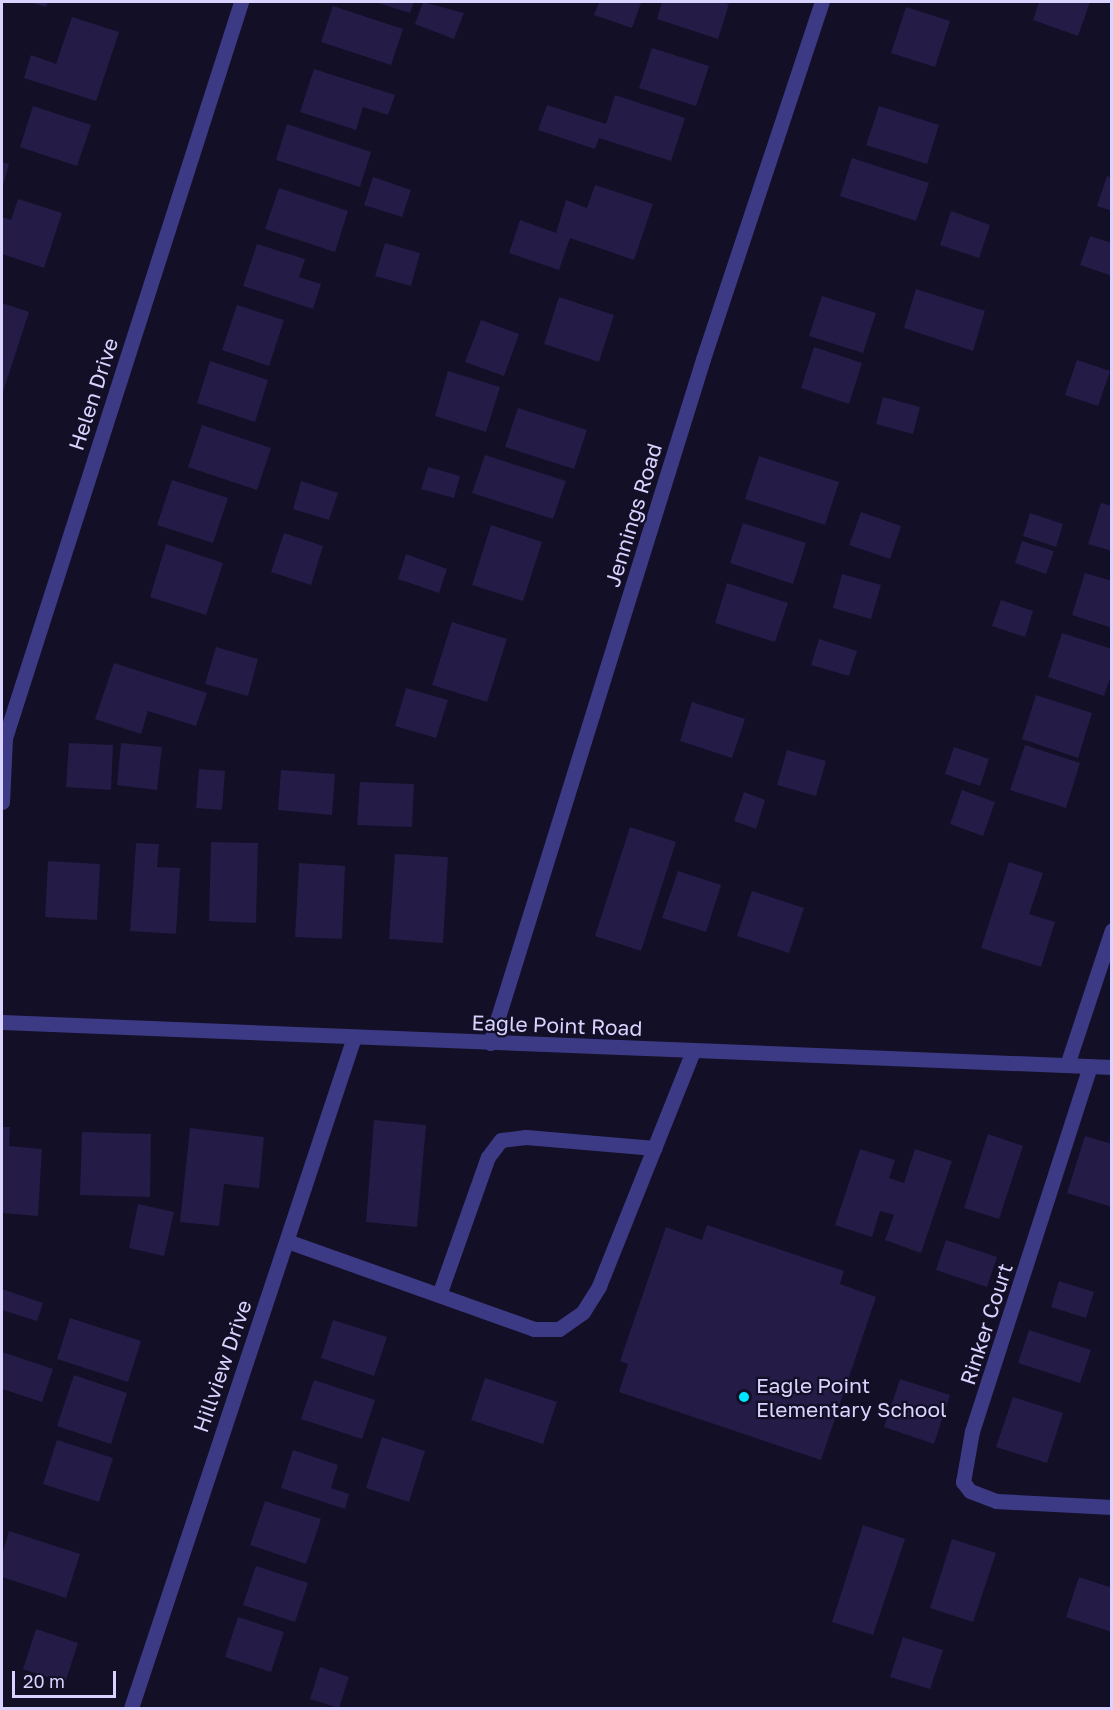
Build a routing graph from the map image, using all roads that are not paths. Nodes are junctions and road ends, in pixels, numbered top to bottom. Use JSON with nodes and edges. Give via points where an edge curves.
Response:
{"nodes":[{"id":1,"x":241,"y":2,"type":"edge"},
{"id":2,"x":822,"y":2,"type":"edge"},
{"id":3,"x":2,"y":802,"type":"edge"},
{"id":4,"x":1112,"y":930,"type":"edge"},
{"id":5,"x":2,"y":1022,"type":"edge"},
{"id":6,"x":354,"y":1037,"type":"junction"},
{"id":7,"x":490,"y":1043,"type":"junction"},
{"id":8,"x":693,"y":1051,"type":"junction"},
{"id":9,"x":1067,"y":1065,"type":"junction"},
{"id":10,"x":1090,"y":1066,"type":"junction"},
{"id":11,"x":1112,"y":1067,"type":"edge"},
{"id":12,"x":654,"y":1148,"type":"junction"},
{"id":13,"x":287,"y":1241,"type":"junction"},
{"id":14,"x":439,"y":1295,"type":"junction"},
{"id":15,"x":1112,"y":1507,"type":"edge"},
{"id":16,"x":131,"y":1708,"type":"edge"}],
"edges":[{"from":1,"to":3,"type":"street","name":"Helen Drive","via":[[5,738]]},
{"from":2,"to":7,"type":"street","name":"Jennings Road","via":[[703,359]]},
{"from":4,"to":9,"type":"street"},
{"from":5,"to":6,"type":"street","name":"Eagle Point Road"},
{"from":6,"to":7,"type":"street","name":"Eagle Point Road"},
{"from":6,"to":13,"type":"street","name":"Hillview Drive"},
{"from":7,"to":8,"type":"street","name":"Eagle Point Road"},
{"from":8,"to":9,"type":"street","name":"Eagle Point Road"},
{"from":8,"to":12,"type":"street"},
{"from":9,"to":10,"type":"street","name":"Eagle Point Road"},
{"from":10,"to":11,"type":"street","name":"Eagle Point Road"},
{"from":10,"to":15,"type":"street","name":"Rinker Court","via":[[972,1431],[963,1482],[970,1491],[996,1501]]},
{"from":12,"to":14,"type":"street","via":[[526,1137],[501,1140],[488,1157]]},
{"from":12,"to":14,"type":"street","via":[[599,1286],[583,1312],[559,1329],[534,1329]]},
{"from":13,"to":14,"type":"street"},
{"from":13,"to":16,"type":"street","name":"Hillview Drive"}]}
